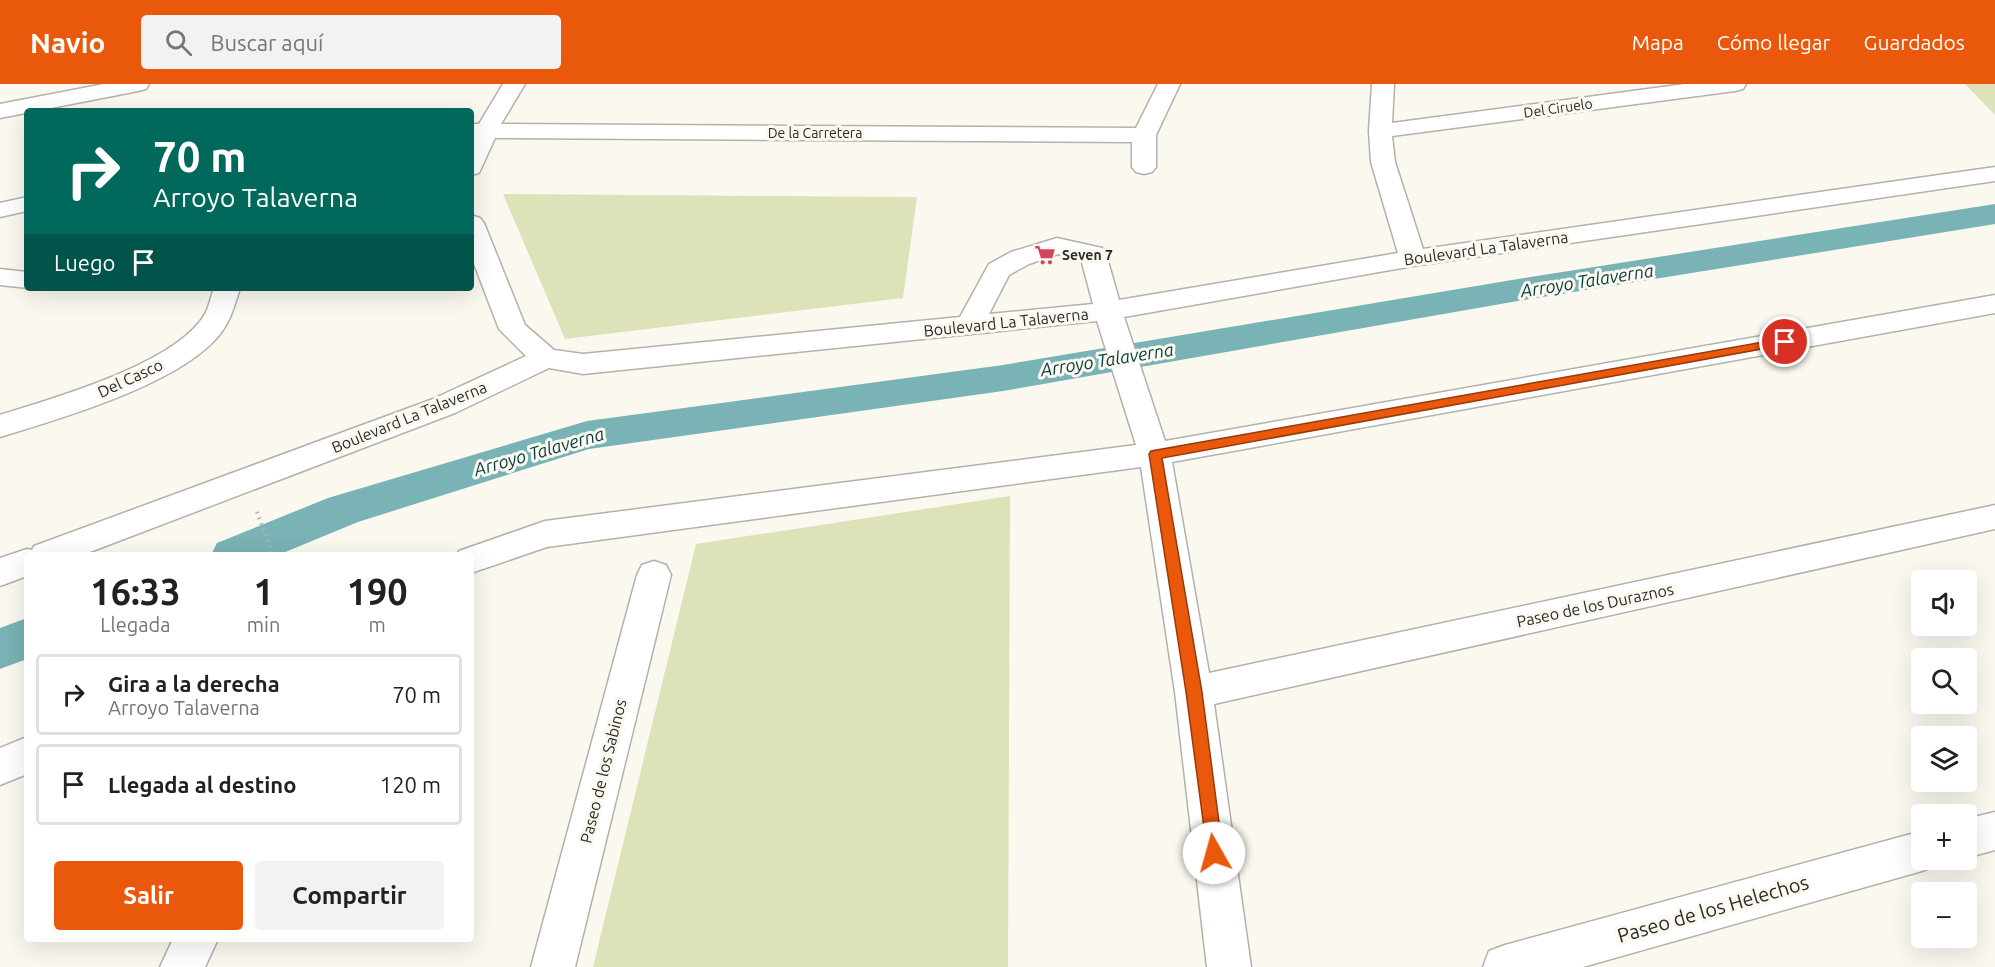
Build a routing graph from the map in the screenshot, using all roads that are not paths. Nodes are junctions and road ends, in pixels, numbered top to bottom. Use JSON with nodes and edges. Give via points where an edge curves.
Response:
{"nodes":[{"id":1,"x":138,"y":84,"type":"edge"},
{"id":2,"x":514,"y":84,"type":"edge"},
{"id":3,"x":1169,"y":84,"type":"edge"},
{"id":4,"x":1383,"y":84,"type":"edge"},
{"id":5,"x":1735,"y":84,"type":"edge"},
{"id":6,"x":0,"y":111,"type":"edge"},
{"id":7,"x":479,"y":131,"type":"edge"},
{"id":8,"x":1380,"y":131,"type":"junction"},
{"id":9,"x":1144,"y":135,"type":"junction"},
{"id":10,"x":474,"y":154,"type":"edge"},
{"id":11,"x":1144,"y":167,"type":"dead end"},
{"id":12,"x":1995,"y":174,"type":"edge"},
{"id":13,"x":24,"y":205,"type":"edge"},
{"id":14,"x":0,"y":210,"type":"edge"},
{"id":15,"x":474,"y":231,"type":"edge"},
{"id":16,"x":1413,"y":258,"type":"junction"},
{"id":17,"x":225,"y":291,"type":"edge"},
{"id":18,"x":1995,"y":304,"type":"edge"},
{"id":19,"x":1111,"y":322,"type":"junction"},
{"id":20,"x":970,"y":326,"type":"junction"},
{"id":21,"x":546,"y":358,"type":"junction"},
{"id":22,"x":0,"y":426,"type":"edge"},
{"id":23,"x":1149,"y":438,"type":"junction"},
{"id":24,"x":1995,"y":517,"type":"edge"},
{"id":25,"x":54,"y":552,"type":"edge"},
{"id":26,"x":474,"y":559,"type":"edge"},
{"id":27,"x":24,"y":563,"type":"edge"},
{"id":28,"x":0,"y":572,"type":"edge"},
{"id":29,"x":654,"y":575,"type":"dead end"},
{"id":30,"x":1194,"y":692,"type":"junction"},
{"id":31,"x":24,"y":756,"type":"edge"},
{"id":32,"x":0,"y":767,"type":"edge"},
{"id":33,"x":1995,"y":831,"type":"edge"},
{"id":34,"x":1977,"y":836,"type":"edge"},
{"id":35,"x":1911,"y":854,"type":"edge"},
{"id":36,"x":553,"y":967,"type":"edge"},
{"id":37,"x":1229,"y":967,"type":"edge"},
{"id":38,"x":1505,"y":967,"type":"edge"}],
"edges":[{"from":1,"to":6,"type":"street"},
{"from":2,"to":7,"type":"street"},
{"from":3,"to":9,"type":"street"},
{"from":4,"to":8,"type":"street"},
{"from":5,"to":8,"type":"street","name":"Del Ciruelo"},
{"from":7,"to":9,"type":"street","name":"De la Carretera"},
{"from":7,"to":10,"type":"street"},
{"from":8,"to":16,"type":"street","via":[[1383,162]]},
{"from":9,"to":11,"type":"street"},
{"from":12,"to":16,"type":"street","name":"Boulevard La Talaverna"},
{"from":13,"to":14,"type":"street"},
{"from":15,"to":21,"type":"street","via":[[513,329]]},
{"from":16,"to":19,"type":"street","name":"Boulevard La Talaverna"},
{"from":17,"to":22,"type":"street","name":"Del Casco","via":[[218,316],[181,353],[105,391]]},
{"from":18,"to":23,"type":"street"},
{"from":19,"to":20,"type":"street","name":"Boulevard La Talaverna"},
{"from":19,"to":20,"type":"street","via":[[1093,254],[1057,246],[998,270]]},
{"from":19,"to":23,"type":"street"},
{"from":20,"to":21,"type":"street","name":"Boulevard La Talaverna","via":[[584,364]]},
{"from":21,"to":25,"type":"street","name":"Boulevard La Talaverna","via":[[444,406]]},
{"from":23,"to":26,"type":"street","via":[[545,534]]},
{"from":23,"to":30,"type":"street"},
{"from":24,"to":30,"type":"street","name":"Paseo de los Duraznos"},
{"from":27,"to":28,"type":"street"},
{"from":29,"to":36,"type":"street","name":"Paseo de los Sabinos"},
{"from":30,"to":37,"type":"street"},
{"from":31,"to":32,"type":"street"},
{"from":33,"to":34,"type":"street"},
{"from":35,"to":38,"type":"street","name":"Paseo de los Helechos"}]}
